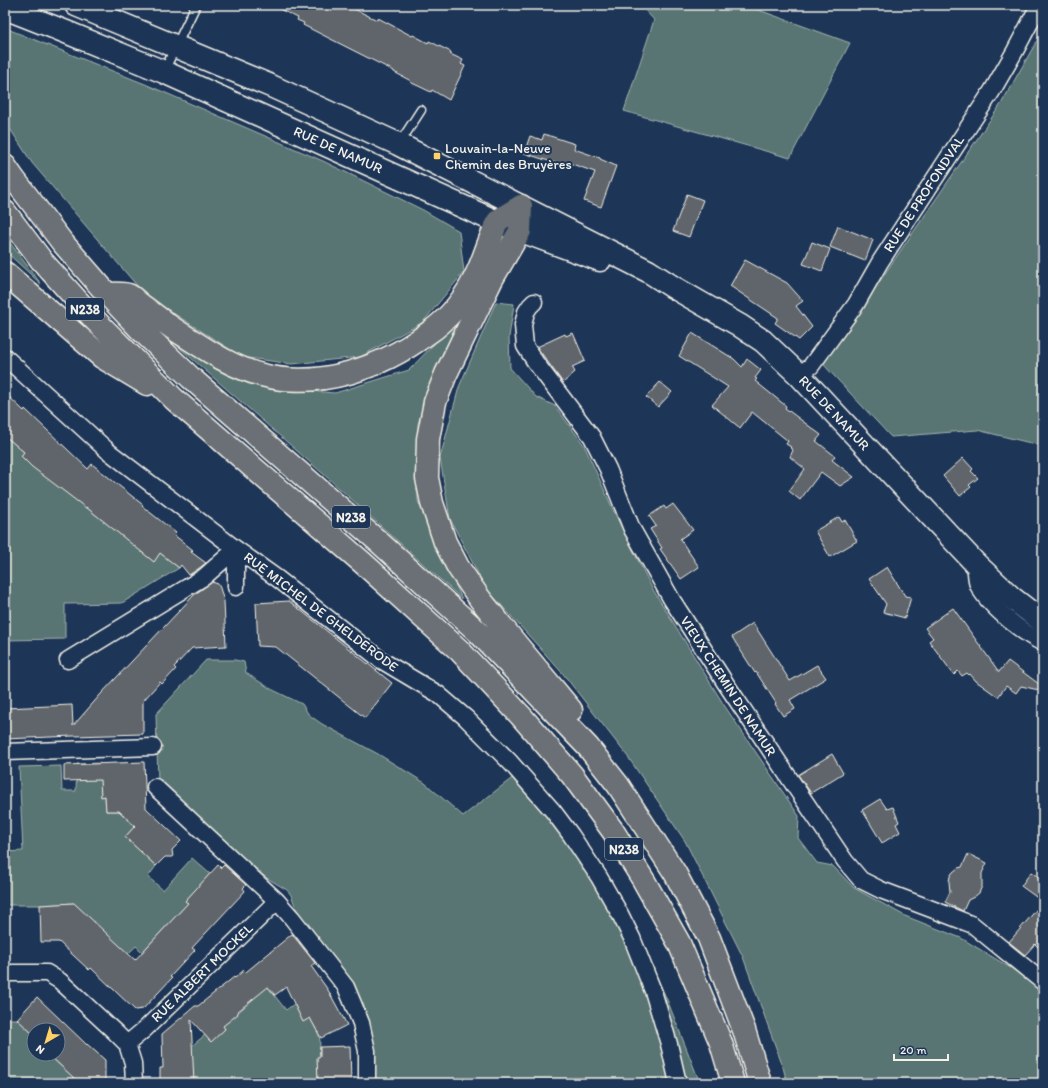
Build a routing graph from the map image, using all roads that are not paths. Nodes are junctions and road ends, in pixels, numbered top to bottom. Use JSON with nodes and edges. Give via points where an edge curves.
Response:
{"nodes":[{"id":1,"x":76,"y":5,"type":"edge"},
{"id":2,"x":196,"y":5,"type":"edge"},
{"id":3,"x":1038,"y":5,"type":"edge"},
{"id":4,"x":5,"y":8,"type":"edge"},
{"id":5,"x":176,"y":46,"type":"junction"},
{"id":6,"x":164,"y":72,"type":"junction"},
{"id":7,"x":421,"y":110,"type":"dead end"},
{"id":8,"x":398,"y":144,"type":"junction"},
{"id":9,"x":5,"y":166,"type":"edge"},
{"id":10,"x":521,"y":206,"type":"junction"},
{"id":11,"x":5,"y":212,"type":"edge"},
{"id":12,"x":497,"y":222,"type":"junction"},
{"id":13,"x":520,"y":231,"type":"junction"},
{"id":14,"x":5,"y":273,"type":"edge"},
{"id":15,"x":673,"y":287,"type":"junction"},
{"id":16,"x":107,"y":294,"type":"junction"},
{"id":17,"x":534,"y":302,"type":"dead end"},
{"id":18,"x":5,"y":356,"type":"edge"},
{"id":19,"x":799,"y":375,"type":"junction"},
{"id":20,"x":174,"y":399,"type":"junction"},
{"id":21,"x":236,"y":549,"type":"junction"},
{"id":22,"x":975,"y":563,"type":"junction"},
{"id":23,"x":236,"y":587,"type":"dead end"},
{"id":24,"x":1043,"y":622,"type":"edge"},
{"id":25,"x":1043,"y":643,"type":"edge"},
{"id":26,"x":68,"y":660,"type":"dead end"},
{"id":27,"x":153,"y":747,"type":"dead end"},
{"id":28,"x":588,"y":747,"type":"junction"},
{"id":29,"x":5,"y":752,"type":"edge"},
{"id":30,"x":155,"y":787,"type":"dead end"},
{"id":31,"x":277,"y":901,"type":"junction"},
{"id":32,"x":5,"y":973,"type":"edge"},
{"id":33,"x":1043,"y":982,"type":"edge"},
{"id":34,"x":127,"y":1044,"type":"junction"},
{"id":35,"x":134,"y":1083,"type":"edge"},
{"id":36,"x":367,"y":1083,"type":"edge"},
{"id":37,"x":678,"y":1083,"type":"edge"},
{"id":38,"x":733,"y":1083,"type":"edge"},
{"id":39,"x":760,"y":1083,"type":"edge"}],
"edges":[{"from":1,"to":5,"type":"main road","name":"RUE DE NAMUR"},
{"from":2,"to":5,"type":"lane"},
{"from":3,"to":19,"type":"street","name":"RUE DE PROFONDVAL","via":[[992,91],[880,262],[856,304],[811,366]]},
{"from":4,"to":6,"type":"main road","name":"RUE DE NAMUR"},
{"from":5,"to":6,"type":"lane"},
{"from":5,"to":8,"type":"main road","name":"RUE DE NAMUR"},
{"from":6,"to":12,"type":"main road","name":"RUE DE NAMUR"},
{"from":7,"to":8,"type":"lane"},
{"from":8,"to":10,"type":"main road","name":"RUE DE NAMUR"},
{"from":9,"to":16,"type":"highway","number":"N238","via":[[62,242]]},
{"from":10,"to":12,"type":"highway"},
{"from":10,"to":13,"type":"highway"},
{"from":10,"to":15,"type":"main road","name":"RUE DE NAMUR","via":[[648,271]]},
{"from":11,"to":20,"type":"highway","number":"N238","via":[[47,267],[94,319]]},
{"from":12,"to":13,"type":"main road","name":"RUE DE NAMUR"},
{"from":12,"to":16,"type":"highway","via":[[467,292],[445,319],[408,348],[368,367],[339,376],[288,379],[262,375],[242,368],[218,358],[165,323],[128,294]]},
{"from":13,"to":15,"type":"main road","name":"RUE DE NAMUR"},
{"from":13,"to":28,"type":"highway","via":[[492,279],[435,402],[428,439],[427,478],[445,542],[458,567],[480,599],[571,709]]},
{"from":14,"to":20,"type":"highway","via":[[102,357]]},
{"from":15,"to":19,"type":"main road","name":"RUE DE NAMUR","via":[[763,341]]},
{"from":16,"to":28,"type":"highway","number":"N238","via":[[191,378],[477,630]]},
{"from":17,"to":33,"type":"street","name":"VIEUX CHEMIN DE NAMUR","via":[[526,312],[523,324],[525,346],[592,437],[632,529],[672,600],[845,861],[861,880],[973,925]]},
{"from":18,"to":21,"type":"street","name":"RUE MICHEL DE GHELDERODE","via":[[108,451]]},
{"from":19,"to":22,"type":"main road","name":"RUE DE NAMUR"},
{"from":20,"to":38,"type":"highway","number":"N238","via":[[459,650],[572,775],[613,831],[679,943],[720,1043]]},
{"from":21,"to":23,"type":"street","name":"RUE MICHEL DE GHELDERODE"},
{"from":21,"to":26,"type":"street","name":"RUE MICHEL DE GHELDERODE","via":[[204,577]]},
{"from":21,"to":37,"type":"street","name":"RUE MICHEL DE GHELDERODE","via":[[278,578],[381,660],[457,709],[497,748],[546,803],[599,877],[632,938],[654,991],[670,1044]]},
{"from":22,"to":24,"type":"main road","name":"RUE DE NAMUR","via":[[1012,598]]},
{"from":22,"to":25,"type":"street","via":[[978,584],[992,604],[1010,621]]},
{"from":27,"to":29,"type":"street"},
{"from":28,"to":39,"type":"highway","number":"N238","via":[[618,784],[637,813],[675,873],[709,938],[744,1030]]},
{"from":30,"to":31,"type":"street"},
{"from":31,"to":34,"type":"street","name":"RUE ALBERT MOCKEL"},
{"from":31,"to":36,"type":"street","via":[[346,987],[361,1023],[367,1051]]},
{"from":32,"to":34,"type":"street","via":[[47,973],[60,981]]},
{"from":34,"to":35,"type":"street","via":[[133,1063]]}]}
